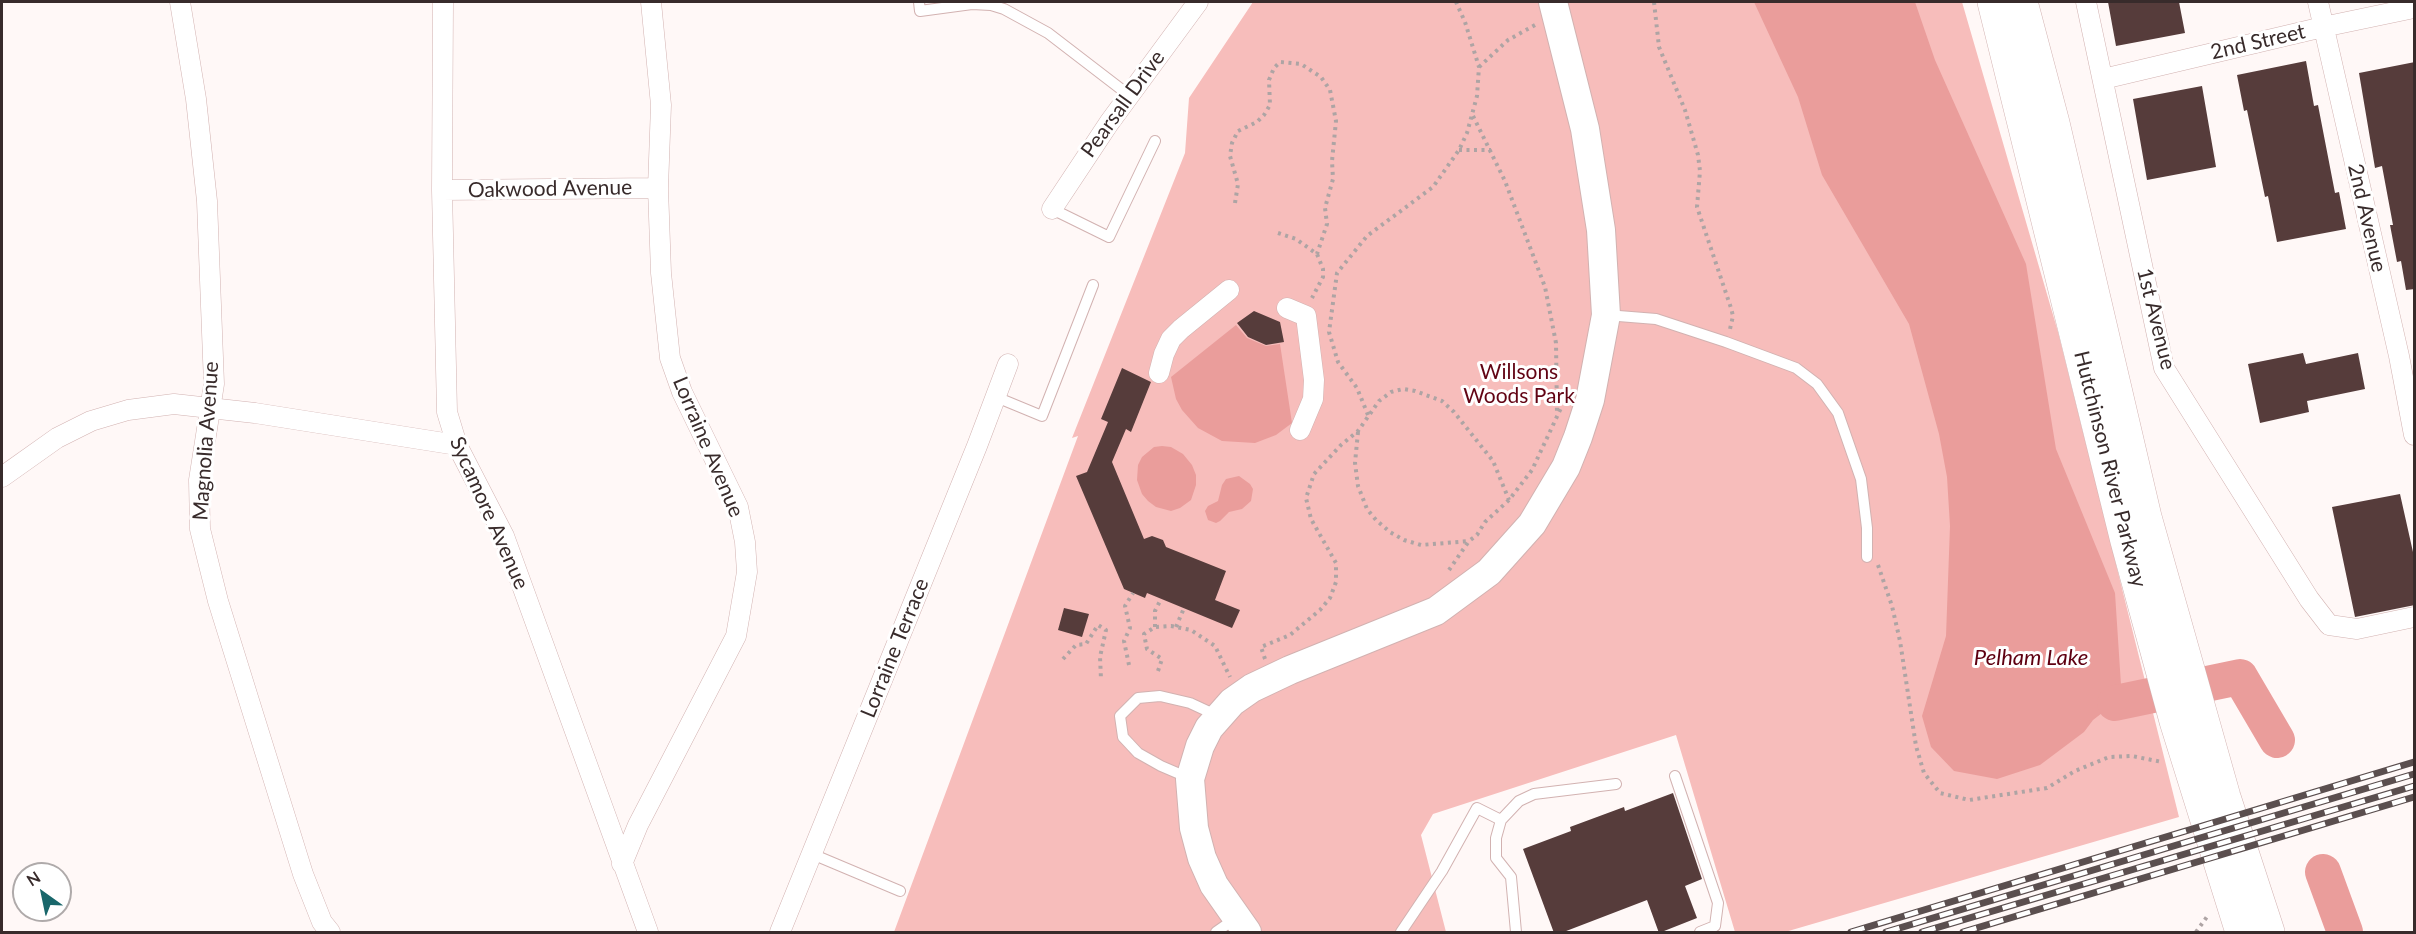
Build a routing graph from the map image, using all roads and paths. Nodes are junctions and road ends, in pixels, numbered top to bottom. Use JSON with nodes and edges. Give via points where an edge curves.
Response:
{"nodes":[{"id":1,"x":180,"y":2,"type":"edge"},
{"id":2,"x":443,"y":2,"type":"edge"},
{"id":3,"x":651,"y":2,"type":"edge"},
{"id":4,"x":919,"y":2,"type":"edge"},
{"id":5,"x":1197,"y":2,"type":"edge"},
{"id":6,"x":1456,"y":2,"type":"edge"},
{"id":7,"x":1654,"y":2,"type":"edge"},
{"id":8,"x":1994,"y":2,"type":"edge"},
{"id":9,"x":2021,"y":2,"type":"edge"},
{"id":10,"x":2086,"y":2,"type":"edge"},
{"id":11,"x":2318,"y":2,"type":"edge"},
{"id":12,"x":1555,"y":8,"type":"edge"},
{"id":13,"x":2415,"y":8,"type":"edge"},
{"id":14,"x":2323,"y":27,"type":"junction"},
{"id":15,"x":1479,"y":68,"type":"junction"},
{"id":16,"x":2103,"y":79,"type":"junction"},
{"id":17,"x":1130,"y":96,"type":"junction"},
{"id":18,"x":1473,"y":115,"type":"junction"},
{"id":19,"x":1155,"y":141,"type":"dead end"},
{"id":20,"x":1459,"y":150,"type":"junction"},
{"id":21,"x":1491,"y":150,"type":"junction"},
{"id":22,"x":658,"y":188,"type":"junction"},
{"id":23,"x":442,"y":190,"type":"junction"},
{"id":24,"x":1235,"y":203,"type":"dead end"},
{"id":25,"x":1052,"y":209,"type":"joint"},
{"id":26,"x":1278,"y":233,"type":"dead end"},
{"id":27,"x":1317,"y":254,"type":"junction"},
{"id":28,"x":1093,"y":285,"type":"dead end"},
{"id":29,"x":1229,"y":290,"type":"dead end"},
{"id":30,"x":1311,"y":299,"type":"dead end"},
{"id":31,"x":1287,"y":308,"type":"dead end"},
{"id":32,"x":1606,"y":315,"type":"junction"},
{"id":33,"x":1726,"y":342,"type":"junction"},
{"id":34,"x":1008,"y":364,"type":"dead end"},
{"id":35,"x":1159,"y":373,"type":"dead end"},
{"id":36,"x":996,"y":397,"type":"junction"},
{"id":37,"x":212,"y":408,"type":"junction"},
{"id":38,"x":1368,"y":416,"type":"junction"},
{"id":39,"x":1300,"y":430,"type":"dead end"},
{"id":40,"x":1358,"y":431,"type":"junction"},
{"id":41,"x":2415,"y":435,"type":"edge"},
{"id":42,"x":457,"y":446,"type":"junction"},
{"id":43,"x":2,"y":477,"type":"edge"},
{"id":44,"x":1509,"y":500,"type":"junction"},
{"id":45,"x":1867,"y":557,"type":"joint"},
{"id":46,"x":1133,"y":593,"type":"dead end"},
{"id":47,"x":1161,"y":599,"type":"dead end"},
{"id":48,"x":1184,"y":608,"type":"dead end"},
{"id":49,"x":2415,"y":617,"type":"edge"},
{"id":50,"x":1155,"y":627,"type":"junction"},
{"id":51,"x":1176,"y":627,"type":"junction"},
{"id":52,"x":2170,"y":650,"type":"junction"},
{"id":53,"x":1063,"y":659,"type":"dead end"},
{"id":54,"x":1267,"y":663,"type":"dead end"},
{"id":55,"x":1129,"y":665,"type":"dead end"},
{"id":56,"x":1158,"y":671,"type":"dead end"},
{"id":57,"x":1101,"y":679,"type":"dead end"},
{"id":58,"x":1232,"y":680,"type":"dead end"},
{"id":59,"x":1218,"y":717,"type":"junction"},
{"id":60,"x":2189,"y":719,"type":"junction"},
{"id":61,"x":2167,"y":767,"type":"dead end"},
{"id":62,"x":1675,"y":776,"type":"dead end"},
{"id":63,"x":1190,"y":779,"type":"junction"},
{"id":64,"x":1616,"y":784,"type":"dead end"},
{"id":65,"x":1501,"y":820,"type":"junction"},
{"id":66,"x":812,"y":854,"type":"junction"},
{"id":67,"x":622,"y":864,"type":"junction"},
{"id":68,"x":900,"y":891,"type":"dead end"},
{"id":69,"x":2210,"y":912,"type":"dead end"},
{"id":70,"x":1233,"y":928,"type":"edge"},
{"id":71,"x":330,"y":933,"type":"edge"},
{"id":72,"x":648,"y":933,"type":"edge"},
{"id":73,"x":780,"y":933,"type":"edge"},
{"id":74,"x":1401,"y":933,"type":"edge"},
{"id":75,"x":1516,"y":933,"type":"edge"},
{"id":76,"x":1700,"y":933,"type":"edge"},
{"id":77,"x":2196,"y":933,"type":"edge"},
{"id":78,"x":2242,"y":933,"type":"edge"},
{"id":79,"x":2268,"y":933,"type":"edge"}],
"edges":[{"from":1,"to":37,"type":"street","name":"Magnolia Avenue","via":[[207,201]]},
{"from":2,"to":23,"type":"street","name":"Sycamore Avenue"},
{"from":3,"to":22,"type":"street","name":"Lorraine Avenue","via":[[661,105]]},
{"from":4,"to":17,"type":"lane","via":[[920,11],[972,4],[1004,9],[1048,33]]},
{"from":5,"to":17,"type":"street","name":"Pearsall Drive"},
{"from":6,"to":15,"type":"path"},
{"from":7,"to":33,"type":"path","via":[[1659,48],[1685,110],[1698,155],[1701,171],[1697,207],[1733,316]]},
{"from":8,"to":52,"type":"highway","name":"Hutchinson River Parkway","via":[[2117,504]]},
{"from":9,"to":52,"type":"highway","name":"Hutchinson River Parkway","via":[[2143,508]]},
{"from":10,"to":16,"type":"street","name":"1st Avenue"},
{"from":11,"to":14,"type":"street","name":"2nd Avenue"},
{"from":12,"to":15,"type":"path","via":[[1508,40]]},
{"from":12,"to":32,"type":"street","via":[[1585,129],[1599,210]]},
{"from":13,"to":14,"type":"street","name":"2nd Street"},
{"from":14,"to":16,"type":"street","name":"2nd Street"},
{"from":14,"to":41,"type":"street","name":"2nd Avenue"},
{"from":15,"to":18,"type":"path"},
{"from":16,"to":49,"type":"street","name":"1st Avenue","via":[[2164,368],[2309,599],[2330,625],[2357,629]]},
{"from":17,"to":25,"type":"street","name":"Pearsall Drive"},
{"from":18,"to":20,"type":"path"},
{"from":18,"to":21,"type":"path"},
{"from":19,"to":25,"type":"lane","via":[[1109,237]]},
{"from":20,"to":21,"type":"path"},
{"from":20,"to":38,"type":"path","via":[[1433,187],[1367,236],[1337,273],[1329,332],[1338,362],[1357,388]]},
{"from":21,"to":44,"type":"path","via":[[1538,264],[1556,343],[1557,414],[1537,459]]},
{"from":22,"to":23,"type":"street","name":"Oakwood Avenue"},
{"from":22,"to":67,"type":"street","name":"Lorraine Avenue","via":[[670,358],[682,392],[738,507],[747,572],[736,636],[638,825]]},
{"from":23,"to":42,"type":"street","name":"Sycamore Avenue","via":[[447,412]]},
{"from":24,"to":27,"type":"path","via":[[1238,184],[1230,156],[1235,137],[1238,131],[1257,122],[1270,105],[1269,80],[1274,68],[1280,62],[1301,64],[1321,77],[1330,90],[1336,121],[1333,179],[1325,208],[1327,224]]},
{"from":26,"to":27,"type":"path","via":[[1296,239]]},
{"from":27,"to":30,"type":"path","via":[[1323,278]]},
{"from":28,"to":36,"type":"lane","via":[[1042,416]]},
{"from":29,"to":35,"type":"street","via":[[1171,339]]},
{"from":31,"to":39,"type":"street","via":[[1306,316],[1314,380],[1313,399]]},
{"from":32,"to":33,"type":"lane","via":[[1656,319]]},
{"from":32,"to":59,"type":"street","via":[[1590,400],[1566,467],[1532,524],[1489,572],[1437,611],[1252,688]]},
{"from":33,"to":45,"type":"lane","via":[[1796,368],[1817,384],[1838,413],[1861,478],[1868,528]]},
{"from":34,"to":36,"type":"street","name":"Lorraine Terrace"},
{"from":36,"to":66,"type":"street","name":"Lorraine Terrace"},
{"from":37,"to":42,"type":"street"},
{"from":37,"to":43,"type":"street","via":[[174,404],[128,410],[91,421],[57,438]]},
{"from":37,"to":71,"type":"street","name":"Magnolia Avenue","via":[[199,480],[200,529],[218,601],[303,874]]},
{"from":38,"to":40,"type":"path"},
{"from":38,"to":44,"type":"path","via":[[1391,392],[1403,389],[1443,400],[1493,461]]},
{"from":40,"to":44,"type":"path","via":[[1355,463],[1367,509],[1404,540],[1421,545],[1469,542]]},
{"from":40,"to":54,"type":"path","via":[[1319,468],[1306,498],[1311,519],[1336,563],[1336,582],[1330,598],[1290,635],[1261,647]]},
{"from":42,"to":67,"type":"street","name":"Sycamore Avenue","via":[[504,536]]},
{"from":45,"to":61,"type":"path","via":[[1879,566],[1892,606],[1924,774],[1940,793],[1969,800],[2047,788],[2109,757],[2132,756],[2163,762]]},
{"from":46,"to":55,"type":"path","via":[[1125,606],[1130,628],[1124,641]]},
{"from":47,"to":50,"type":"path","via":[[1155,611]]},
{"from":48,"to":51,"type":"path"},
{"from":50,"to":51,"type":"path"},
{"from":50,"to":56,"type":"path","via":[[1144,634],[1147,649],[1162,660]]},
{"from":51,"to":58,"type":"path","via":[[1191,630],[1215,646]]},
{"from":52,"to":60,"type":"highway","name":"Hutchinson River Parkway"},
{"from":53,"to":57,"type":"path","via":[[1076,645],[1086,644],[1098,624],[1106,630],[1100,657]]},
{"from":59,"to":63,"type":"street","via":[[1200,746]]},
{"from":59,"to":63,"type":"lane","via":[[1190,703],[1160,696],[1138,698],[1120,716],[1123,737],[1138,753]]},
{"from":60,"to":78,"type":"highway","name":"Hutchinson River Parkway"},
{"from":60,"to":79,"type":"highway","name":"Hutchinson River Parkway"},
{"from":62,"to":76,"type":"lane","via":[[1718,903],[1715,926]]},
{"from":63,"to":70,"type":"street","via":[[1194,828],[1202,858]]},
{"from":64,"to":65,"type":"lane","via":[[1534,794],[1519,801]]},
{"from":65,"to":74,"type":"lane","via":[[1477,808]]},
{"from":65,"to":75,"type":"lane","via":[[1496,858],[1511,877]]},
{"from":66,"to":68,"type":"lane"},
{"from":66,"to":73,"type":"street","name":"Lorraine Terrace"},
{"from":67,"to":72,"type":"street"},
{"from":69,"to":77,"type":"path"}]}
